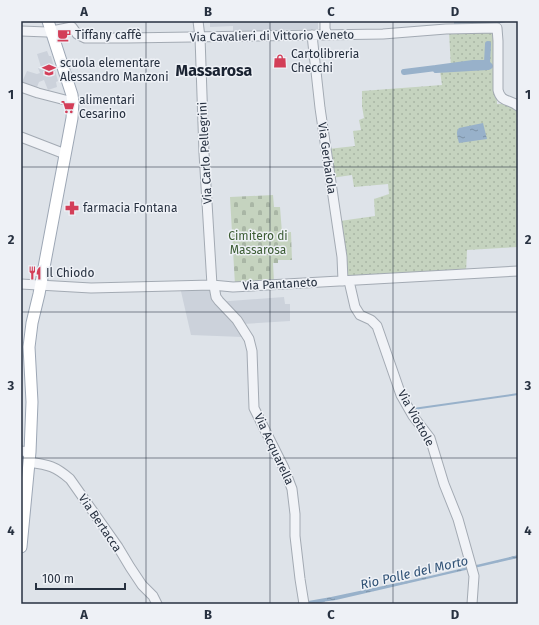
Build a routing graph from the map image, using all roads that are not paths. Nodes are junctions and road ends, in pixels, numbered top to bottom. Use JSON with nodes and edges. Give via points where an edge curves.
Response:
{"nodes":[{"id":1,"x":198,"y":21,"type":"edge"},
{"id":2,"x":325,"y":21,"type":"edge"},
{"id":3,"x":451,"y":21,"type":"edge"},
{"id":4,"x":50,"y":26,"type":"edge"},
{"id":5,"x":446,"y":29,"type":"junction"},
{"id":6,"x":21,"y":31,"type":"edge"},
{"id":7,"x":327,"y":34,"type":"junction"},
{"id":8,"x":312,"y":35,"type":"junction"},
{"id":9,"x":200,"y":37,"type":"junction"},
{"id":10,"x":21,"y":87,"type":"edge"},
{"id":11,"x":73,"y":102,"type":"junction"},
{"id":12,"x":518,"y":106,"type":"edge"},
{"id":13,"x":21,"y":137,"type":"edge"},
{"id":14,"x":65,"y":154,"type":"junction"},
{"id":15,"x":518,"y":271,"type":"edge"},
{"id":16,"x":346,"y":281,"type":"junction"},
{"id":17,"x":21,"y":284,"type":"edge"},
{"id":18,"x":213,"y":285,"type":"junction"},
{"id":19,"x":41,"y":286,"type":"junction"},
{"id":20,"x":26,"y":455,"type":"edge"},
{"id":21,"x":23,"y":498,"type":"edge"},
{"id":22,"x":21,"y":547,"type":"edge"},
{"id":23,"x":304,"y":602,"type":"edge"},
{"id":24,"x":157,"y":604,"type":"edge"},
{"id":25,"x":472,"y":604,"type":"edge"}],
"edges":[{"from":1,"to":9,"type":"street","name":"Via Carlo Pellegrini"},
{"from":2,"to":7,"type":"street"},
{"from":3,"to":5,"type":"street"},
{"from":4,"to":6,"type":"street","via":[[34,32]]},
{"from":4,"to":9,"type":"street","name":"Via Cavalieri di Vittorio Veneto","via":[[72,27],[84,38]]},
{"from":4,"to":11,"type":"main road"},
{"from":5,"to":7,"type":"street","name":"Via Cavalieri di Vittorio Veneto","via":[[383,34]]},
{"from":5,"to":12,"type":"street","name":"Via Cavalieri di Vittorio Veneto","via":[[496,28],[499,95]]},
{"from":7,"to":8,"type":"street","name":"Via Cavalieri di Vittorio Veneto"},
{"from":8,"to":9,"type":"street","name":"Via Cavalieri di Vittorio Veneto"},
{"from":8,"to":16,"type":"street","name":"Via Gerbaiola","via":[[320,108]]},
{"from":9,"to":18,"type":"street","name":"Via Carlo Pellegrini","via":[[204,153]]},
{"from":10,"to":11,"type":"street"},
{"from":11,"to":14,"type":"main road"},
{"from":13,"to":14,"type":"street"},
{"from":14,"to":19,"type":"main road"},
{"from":15,"to":16,"type":"street","name":"Via Pantaneto"},
{"from":16,"to":18,"type":"street","name":"Via Pantaneto","via":[[233,287]]},
{"from":16,"to":25,"type":"street","name":"Via Viottole","via":[[360,315],[377,326],[401,395],[434,448],[474,576]]},
{"from":17,"to":19,"type":"street","name":"Via Pantaneto"},
{"from":18,"to":19,"type":"street","name":"Via Pantaneto","via":[[91,288]]},
{"from":18,"to":23,"type":"street","name":"Via Acquarella","via":[[216,297],[237,320],[249,339],[252,351],[254,408],[292,489]]},
{"from":19,"to":20,"type":"main road","via":[[28,347],[32,402]]},
{"from":20,"to":21,"type":"main road"},
{"from":20,"to":24,"type":"street","name":"Via Bertacca","via":[[50,465],[70,479]]},
{"from":21,"to":22,"type":"main road"}]}
